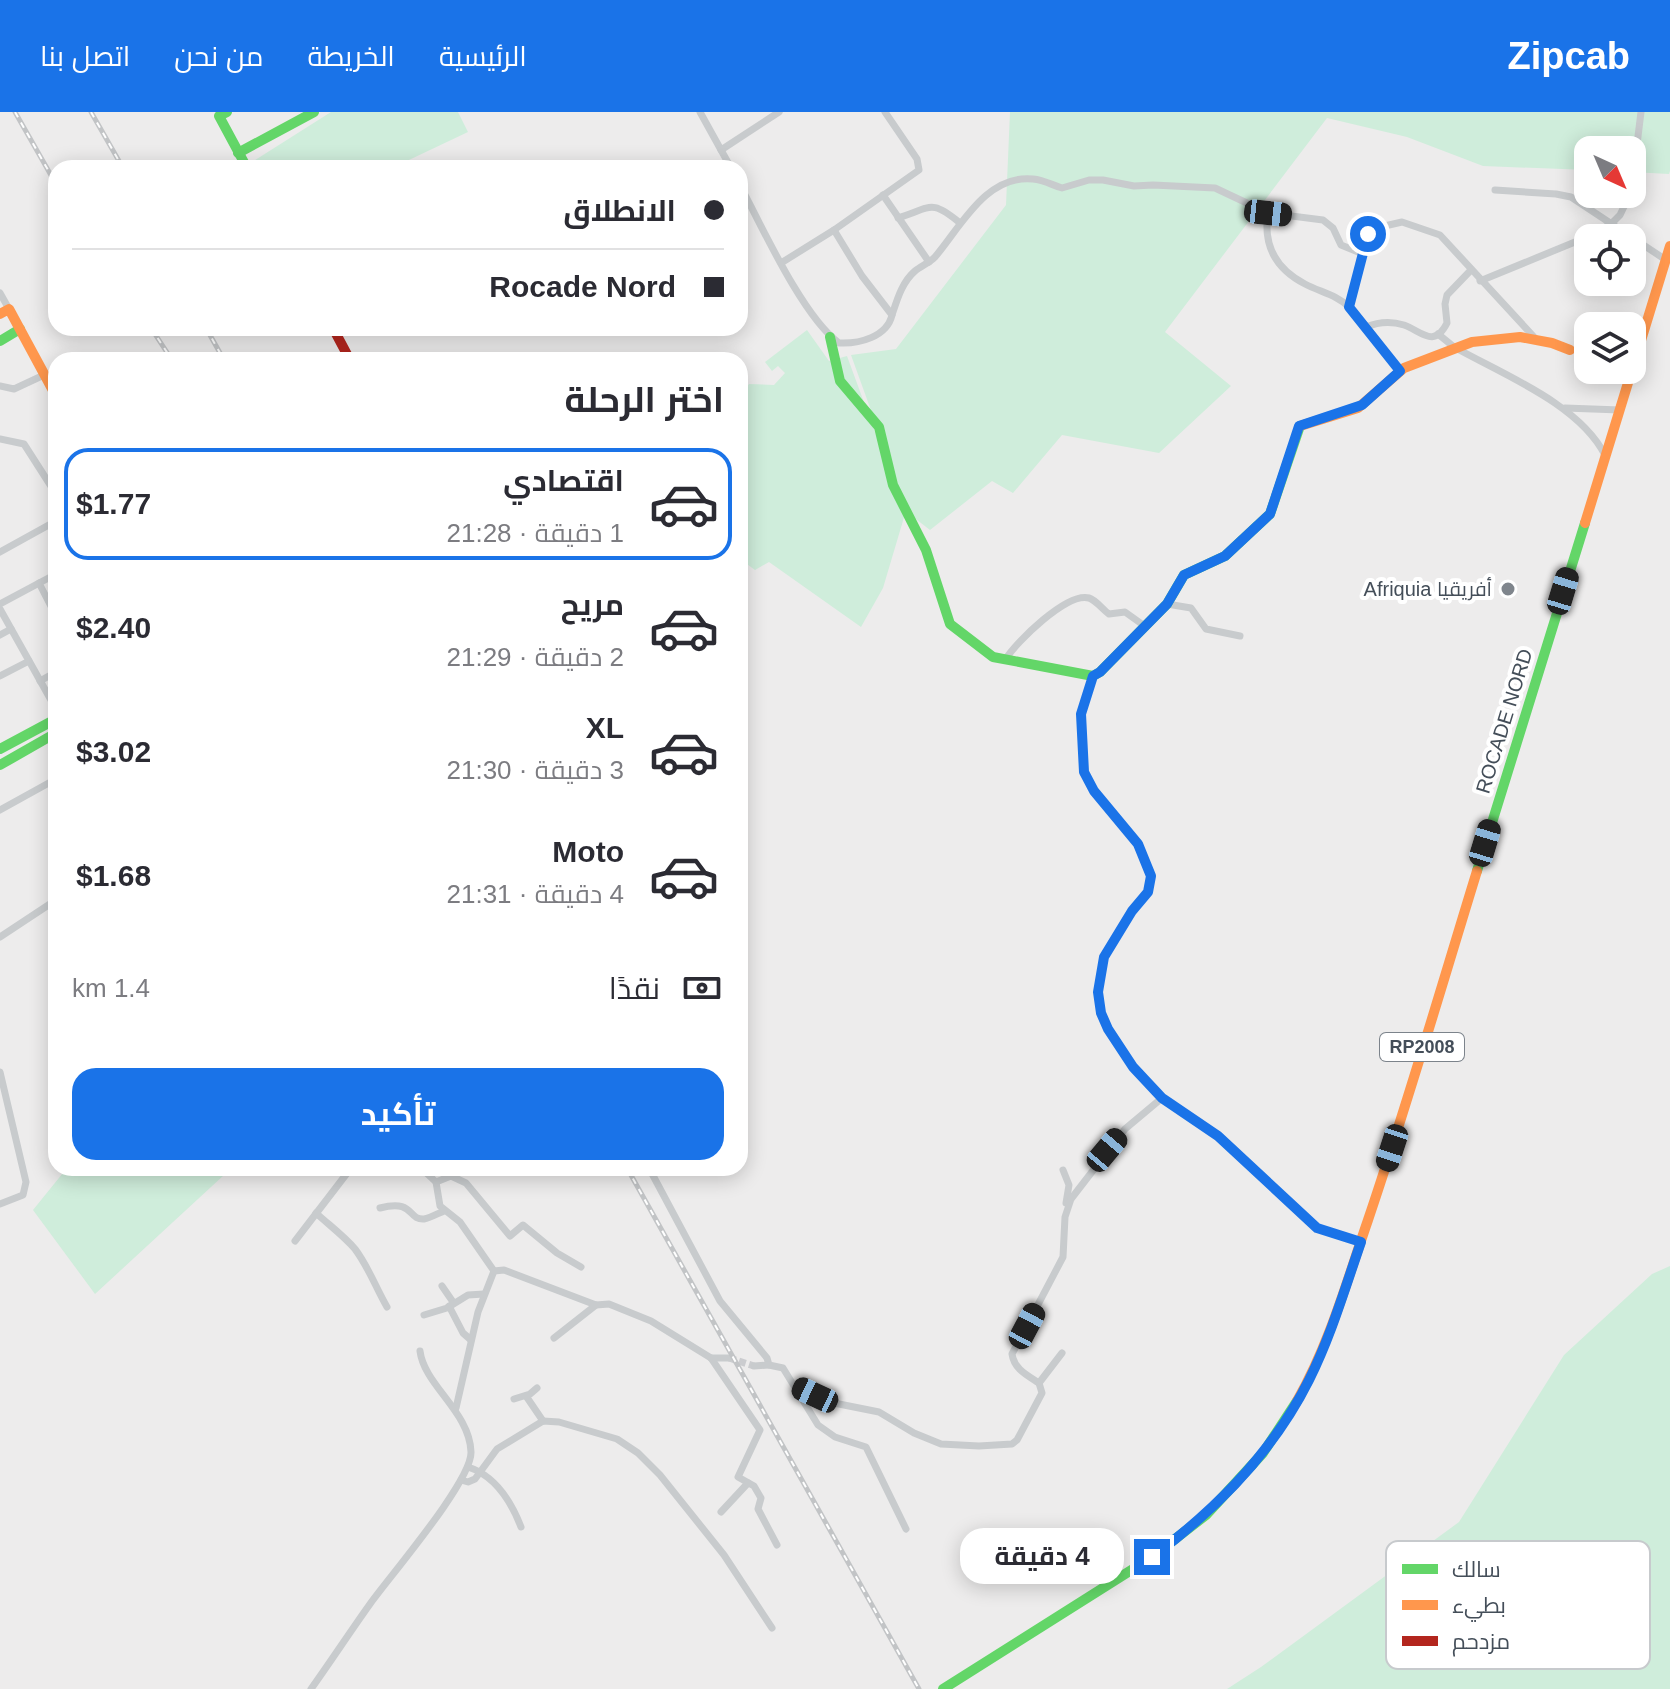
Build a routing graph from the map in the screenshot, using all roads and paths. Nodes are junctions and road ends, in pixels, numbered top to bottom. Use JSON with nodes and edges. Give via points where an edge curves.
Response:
{"nodes":[{"id":1,"x":314,"y":112,"type":"edge"},
{"id":2,"x":700,"y":112,"type":"edge"},
{"id":3,"x":779,"y":112,"type":"edge"},
{"id":4,"x":885,"y":112,"type":"edge"},
{"id":5,"x":1641,"y":112,"type":"edge"},
{"id":6,"x":221,"y":113,"type":"edge"},
{"id":7,"x":1638,"y":136,"type":"edge"},
{"id":8,"x":721,"y":150,"type":"junction"},
{"id":9,"x":238,"y":153,"type":"junction"},
{"id":10,"x":242,"y":160,"type":"edge"},
{"id":11,"x":727,"y":160,"type":"edge"},
{"id":12,"x":1495,"y":190,"type":"dead end"},
{"id":13,"x":883,"y":195,"type":"junction"},
{"id":14,"x":748,"y":200,"type":"edge"},
{"id":15,"x":1623,"y":208,"type":"edge"},
{"id":16,"x":1268,"y":213,"type":"junction"},
{"id":17,"x":898,"y":218,"type":"junction"},
{"id":18,"x":960,"y":223,"type":"junction"},
{"id":19,"x":1612,"y":223,"type":"junction"},
{"id":20,"x":834,"y":230,"type":"junction"},
{"id":21,"x":1670,"y":246,"type":"edge"},
{"id":22,"x":1363,"y":254,"type":"junction"},
{"id":23,"x":929,"y":262,"type":"junction"},
{"id":24,"x":1668,"y":262,"type":"edge"},
{"id":25,"x":781,"y":263,"type":"junction"},
{"id":26,"x":1471,"y":270,"type":"junction"},
{"id":27,"x":1480,"y":281,"type":"junction"},
{"id":28,"x":0,"y":293,"type":"edge"},
{"id":29,"x":1349,"y":307,"type":"junction"},
{"id":30,"x":4,"y":312,"type":"edge"},
{"id":31,"x":892,"y":315,"type":"junction"},
{"id":32,"x":1366,"y":327,"type":"junction"},
{"id":33,"x":20,"y":329,"type":"junction"},
{"id":34,"x":1438,"y":334,"type":"junction"},
{"id":35,"x":830,"y":337,"type":"junction"},
{"id":36,"x":1535,"y":338,"type":"junction"},
{"id":37,"x":0,"y":341,"type":"edge"},
{"id":38,"x":1454,"y":347,"type":"junction"},
{"id":39,"x":1570,"y":350,"type":"dead end"},
{"id":40,"x":1400,"y":371,"type":"junction"},
{"id":41,"x":44,"y":375,"type":"junction"},
{"id":42,"x":48,"y":382,"type":"edge"},
{"id":43,"x":0,"y":386,"type":"edge"},
{"id":44,"x":1563,"y":408,"type":"junction"},
{"id":45,"x":1620,"y":410,"type":"junction"},
{"id":46,"x":0,"y":439,"type":"edge"},
{"id":47,"x":1606,"y":456,"type":"junction"},
{"id":48,"x":48,"y":482,"type":"edge"},
{"id":49,"x":48,"y":525,"type":"edge"},
{"id":50,"x":0,"y":552,"type":"edge"},
{"id":51,"x":48,"y":578,"type":"edge"},
{"id":52,"x":39,"y":583,"type":"junction"},
{"id":53,"x":48,"y":600,"type":"edge"},
{"id":54,"x":1167,"y":604,"type":"junction"},
{"id":55,"x":0,"y":606,"type":"edge"},
{"id":56,"x":1146,"y":627,"type":"junction"},
{"id":57,"x":11,"y":629,"type":"junction"},
{"id":58,"x":0,"y":635,"type":"edge"},
{"id":59,"x":1240,"y":636,"type":"dead end"},
{"id":60,"x":1005,"y":660,"type":"junction"},
{"id":61,"x":29,"y":661,"type":"junction"},
{"id":62,"x":0,"y":676,"type":"edge"},
{"id":63,"x":48,"y":676,"type":"edge"},
{"id":64,"x":1093,"y":676,"type":"junction"},
{"id":65,"x":40,"y":681,"type":"junction"},
{"id":66,"x":48,"y":695,"type":"edge"},
{"id":67,"x":48,"y":723,"type":"edge"},
{"id":68,"x":48,"y":738,"type":"edge"},
{"id":69,"x":0,"y":749,"type":"edge"},
{"id":70,"x":0,"y":765,"type":"edge"},
{"id":71,"x":48,"y":783,"type":"edge"},
{"id":72,"x":0,"y":810,"type":"edge"},
{"id":73,"x":48,"y":905,"type":"edge"},
{"id":74,"x":0,"y":937,"type":"edge"},
{"id":75,"x":0,"y":1072,"type":"edge"},
{"id":76,"x":1162,"y":1098,"type":"junction"},
{"id":77,"x":1063,"y":1170,"type":"dead end"},
{"id":78,"x":345,"y":1176,"type":"edge"},
{"id":79,"x":430,"y":1176,"type":"edge"},
{"id":80,"x":653,"y":1176,"type":"edge"},
{"id":81,"x":436,"y":1182,"type":"junction"},
{"id":82,"x":0,"y":1204,"type":"edge"},
{"id":83,"x":380,"y":1208,"type":"dead end"},
{"id":84,"x":444,"y":1211,"type":"junction"},
{"id":85,"x":1067,"y":1211,"type":"junction"},
{"id":86,"x":316,"y":1213,"type":"junction"},
{"id":87,"x":295,"y":1241,"type":"dead end"},
{"id":88,"x":1361,"y":1242,"type":"junction"},
{"id":89,"x":581,"y":1267,"type":"dead end"},
{"id":90,"x":494,"y":1271,"type":"junction"},
{"id":91,"x":442,"y":1286,"type":"dead end"},
{"id":92,"x":484,"y":1294,"type":"junction"},
{"id":93,"x":451,"y":1304,"type":"junction"},
{"id":94,"x":596,"y":1305,"type":"junction"},
{"id":95,"x":387,"y":1307,"type":"dead end"},
{"id":96,"x":424,"y":1315,"type":"dead end"},
{"id":97,"x":554,"y":1338,"type":"dead end"},
{"id":98,"x":471,"y":1340,"type":"junction"},
{"id":99,"x":420,"y":1351,"type":"dead end"},
{"id":100,"x":1062,"y":1353,"type":"dead end"},
{"id":101,"x":711,"y":1358,"type":"junction"},
{"id":102,"x":729,"y":1358,"type":"tunnel mouth"},
{"id":103,"x":769,"y":1365,"type":"junction"},
{"id":104,"x":754,"y":1366,"type":"tunnel mouth"},
{"id":105,"x":1039,"y":1383,"type":"junction"},
{"id":106,"x":797,"y":1387,"type":"junction"},
{"id":107,"x":537,"y":1388,"type":"dead end"},
{"id":108,"x":526,"y":1396,"type":"junction"},
{"id":109,"x":514,"y":1399,"type":"dead end"},
{"id":110,"x":456,"y":1408,"type":"junction"},
{"id":111,"x":543,"y":1421,"type":"junction"},
{"id":112,"x":468,"y":1467,"type":"junction"},
{"id":113,"x":482,"y":1471,"type":"junction"},
{"id":114,"x":461,"y":1480,"type":"junction"},
{"id":115,"x":748,"y":1483,"type":"junction"},
{"id":116,"x":721,"y":1512,"type":"dead end"},
{"id":117,"x":521,"y":1527,"type":"dead end"},
{"id":118,"x":906,"y":1529,"type":"dead end"},
{"id":119,"x":777,"y":1545,"type":"dead end"},
{"id":120,"x":772,"y":1628,"type":"dead end"},
{"id":121,"x":311,"y":1689,"type":"edge"},
{"id":122,"x":943,"y":1689,"type":"edge"}],
"edges":[{"from":1,"to":9,"type":"main road"},
{"from":2,"to":8,"type":"street"},
{"from":3,"to":8,"type":"street"},
{"from":4,"to":13,"type":"street","via":[[920,165]]},
{"from":5,"to":7,"type":"street"},
{"from":6,"to":9,"type":"main road"},
{"from":8,"to":11,"type":"street"},
{"from":9,"to":10,"type":"main road"},
{"from":12,"to":19,"type":"street","via":[[1563,194]]},
{"from":13,"to":17,"type":"street"},
{"from":13,"to":20,"type":"street"},
{"from":14,"to":25,"type":"street"},
{"from":15,"to":19,"type":"street"},
{"from":16,"to":18,"type":"street","via":[[1204,186],[1089,180],[1062,188],[1022,179],[995,190]]},
{"from":16,"to":22,"type":"street","via":[[1323,220],[1341,245]]},
{"from":16,"to":29,"type":"street","via":[[1266,240],[1286,270]]},
{"from":17,"to":18,"type":"street","via":[[934,206]]},
{"from":17,"to":23,"type":"street"},
{"from":18,"to":23,"type":"street"},
{"from":19,"to":24,"type":"street"},
{"from":19,"to":27,"type":"street"},
{"from":20,"to":25,"type":"street"},
{"from":20,"to":31,"type":"street"},
{"from":21,"to":24,"type":"main road","name":"ROCADE NORD","number":"RP2008"},
{"from":22,"to":26,"type":"street","via":[[1373,229],[1405,222],[1443,237]]},
{"from":22,"to":29,"type":"street"},
{"from":23,"to":31,"type":"street","via":[[901,289]]},
{"from":24,"to":45,"type":"main road","name":"ROCADE NORD","number":"RP2008"},
{"from":25,"to":35,"type":"street"},
{"from":26,"to":27,"type":"street"},
{"from":26,"to":34,"type":"street","via":[[1447,295],[1447,323]]},
{"from":27,"to":36,"type":"street"},
{"from":28,"to":30,"type":"street"},
{"from":29,"to":32,"type":"street"},
{"from":30,"to":33,"type":"main road"},
{"from":31,"to":35,"type":"street","via":[[885,329],[862,341],[839,343]]},
{"from":32,"to":34,"type":"street","via":[[1397,323],[1422,335]]},
{"from":32,"to":40,"type":"street"},
{"from":33,"to":37,"type":"main road"},
{"from":33,"to":41,"type":"main road"},
{"from":34,"to":38,"type":"street"},
{"from":35,"to":60,"type":"main road","via":[[840,381],[879,427],[893,485],[926,550],[950,624],[981,650]]},
{"from":36,"to":38,"type":"main road","via":[[1496,336]]},
{"from":36,"to":39,"type":"main road"},
{"from":38,"to":40,"type":"main road"},
{"from":38,"to":44,"type":"street"},
{"from":40,"to":54,"type":"main road","via":[[1362,405],[1299,426],[1270,514],[1225,556],[1184,575]]},
{"from":41,"to":42,"type":"main road"},
{"from":41,"to":43,"type":"street","via":[[14,389]]},
{"from":44,"to":45,"type":"street"},
{"from":44,"to":47,"type":"street","via":[[1587,428]]},
{"from":45,"to":47,"type":"main road","name":"ROCADE NORD","number":"RP2008"},
{"from":46,"to":48,"type":"street","via":[[24,444]]},
{"from":47,"to":88,"type":"main road","name":"ROCADE NORD","number":"RP2008"},
{"from":49,"to":50,"type":"street"},
{"from":51,"to":52,"type":"street"},
{"from":52,"to":53,"type":"street"},
{"from":52,"to":55,"type":"street"},
{"from":54,"to":56,"type":"main road"},
{"from":54,"to":59,"type":"street","via":[[1191,608],[1206,629]]},
{"from":55,"to":57,"type":"street"},
{"from":56,"to":60,"type":"street","via":[[1125,612],[1106,613],[1084,599],[1046,616]]},
{"from":56,"to":64,"type":"main road"},
{"from":57,"to":58,"type":"street"},
{"from":57,"to":61,"type":"street"},
{"from":60,"to":64,"type":"main road"},
{"from":61,"to":62,"type":"street"},
{"from":61,"to":65,"type":"street"},
{"from":63,"to":65,"type":"street"},
{"from":64,"to":76,"type":"street","via":[[1081,714],[1084,772],[1138,844],[1152,884],[1104,957],[1098,992],[1101,1013],[1122,1052]]},
{"from":65,"to":66,"type":"street"},
{"from":67,"to":69,"type":"main road"},
{"from":68,"to":70,"type":"main road"},
{"from":71,"to":72,"type":"street"},
{"from":73,"to":74,"type":"street"},
{"from":75,"to":82,"type":"street","via":[[26,1182],[23,1195]]},
{"from":76,"to":85,"type":"street","via":[[1125,1129]]},
{"from":76,"to":88,"type":"street","via":[[1218,1136],[1317,1228]]},
{"from":77,"to":85,"type":"street","via":[[1069,1185]]},
{"from":78,"to":86,"type":"street"},
{"from":79,"to":81,"type":"street"},
{"from":80,"to":103,"type":"street","via":[[720,1301]]},
{"from":81,"to":84,"type":"street"},
{"from":81,"to":89,"type":"street","via":[[451,1176],[466,1183],[509,1235],[523,1225]]},
{"from":83,"to":84,"type":"street","via":[[405,1206],[423,1219]]},
{"from":84,"to":90,"type":"street","via":[[460,1222]]},
{"from":85,"to":105,"type":"street","via":[[1063,1257],[1012,1354],[1020,1371]]},
{"from":86,"to":87,"type":"street"},
{"from":86,"to":95,"type":"street","via":[[357,1253]]},
{"from":88,"to":122,"type":"main road","name":"ROCADE NORD","number":"RP2008","via":[[1302,1394],[1230,1491],[1152,1557]]},
{"from":90,"to":92,"type":"street"},
{"from":90,"to":94,"type":"street","via":[[504,1270]]},
{"from":91,"to":93,"type":"street"},
{"from":92,"to":93,"type":"street"},
{"from":92,"to":98,"type":"street"},
{"from":93,"to":96,"type":"street"},
{"from":93,"to":98,"type":"street"},
{"from":94,"to":97,"type":"street"},
{"from":94,"to":101,"type":"street","via":[[609,1304],[651,1321]]},
{"from":98,"to":110,"type":"street"},
{"from":99,"to":110,"type":"street","via":[[445,1399]]},
{"from":100,"to":105,"type":"street"},
{"from":101,"to":102,"type":"street"},
{"from":101,"to":115,"type":"street","via":[[760,1430],[738,1477]]},
{"from":103,"to":104,"type":"street"},
{"from":103,"to":106,"type":"street","via":[[783,1368]]},
{"from":105,"to":106,"type":"street","via":[[1042,1393],[1017,1440],[979,1446],[941,1444],[879,1412],[834,1403]]},
{"from":106,"to":118,"type":"street","via":[[826,1433],[866,1447]]},
{"from":107,"to":108,"type":"street"},
{"from":108,"to":109,"type":"street"},
{"from":108,"to":111,"type":"street"},
{"from":110,"to":112,"type":"street","via":[[472,1453]]},
{"from":111,"to":113,"type":"street","via":[[497,1449]]},
{"from":111,"to":120,"type":"street","via":[[617,1439],[638,1453],[724,1555]]},
{"from":112,"to":113,"type":"street"},
{"from":112,"to":114,"type":"street"},
{"from":113,"to":114,"type":"street","via":[[471,1481]]},
{"from":113,"to":117,"type":"street","via":[[507,1498]]},
{"from":114,"to":121,"type":"street"},
{"from":115,"to":116,"type":"street"},
{"from":115,"to":119,"type":"street","via":[[761,1498],[758,1509]]}]}
